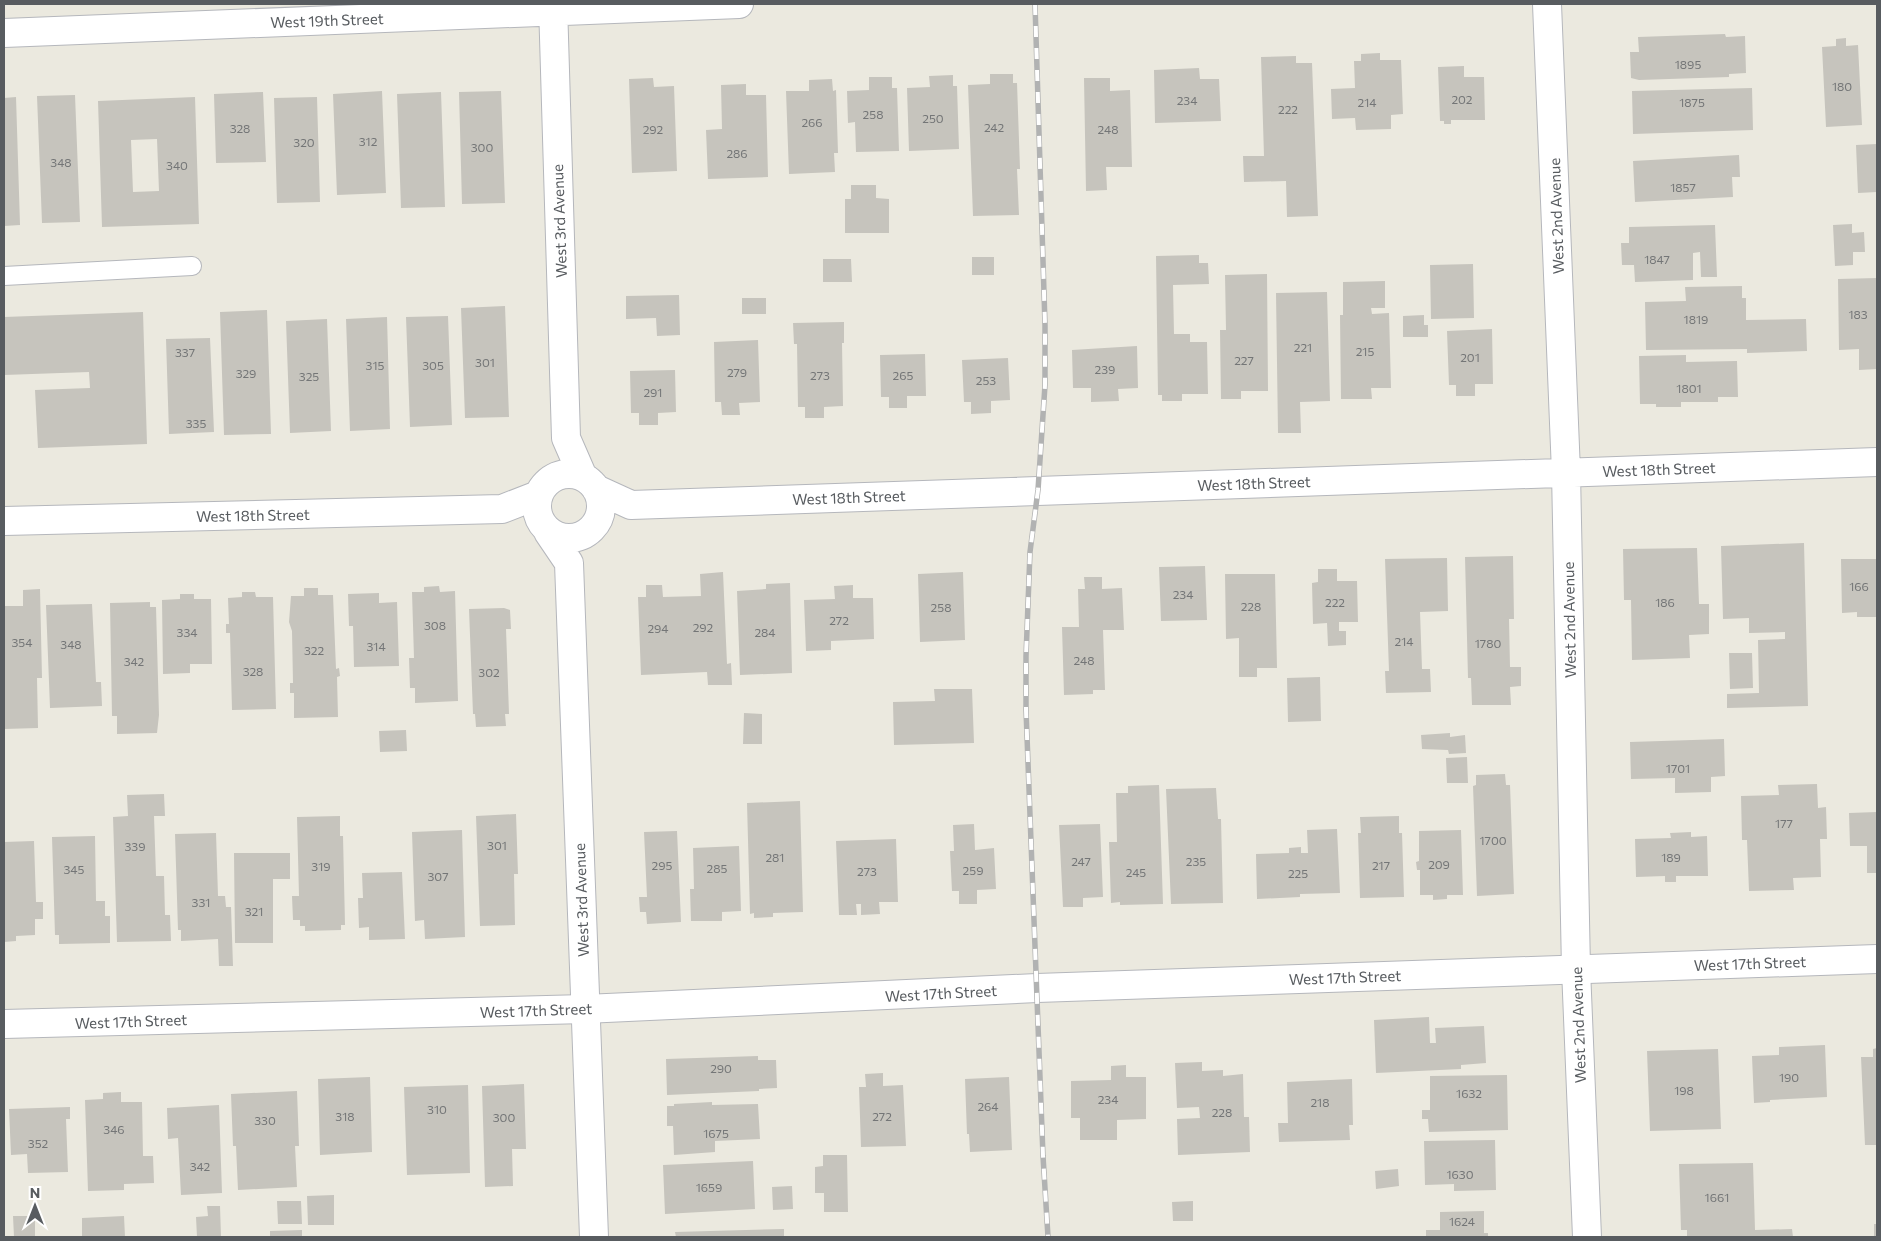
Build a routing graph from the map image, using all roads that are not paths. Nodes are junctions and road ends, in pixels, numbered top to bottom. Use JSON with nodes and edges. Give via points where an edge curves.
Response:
{"nodes":[{"id":1,"x":739,"y":4,"type":"edge"},
{"id":2,"x":1547,"y":4,"type":"edge"},
{"id":3,"x":553,"y":7,"type":"edge"},
{"id":4,"x":4,"y":33,"type":"edge"},
{"id":5,"x":192,"y":266,"type":"dead end"},
{"id":6,"x":4,"y":276,"type":"edge"},
{"id":7,"x":566,"y":438,"type":"junction"},
{"id":8,"x":1877,"y":462,"type":"edge"},
{"id":9,"x":1566,"y":472,"type":"junction"},
{"id":10,"x":589,"y":483,"type":"junction"},
{"id":11,"x":545,"y":487,"type":"junction"},
{"id":12,"x":631,"y":505,"type":"junction"},
{"id":13,"x":502,"y":509,"type":"junction"},
{"id":14,"x":4,"y":522,"type":"edge"},
{"id":15,"x":545,"y":528,"type":"junction"},
{"id":16,"x":591,"y":529,"type":"junction"},
{"id":17,"x":569,"y":563,"type":"junction"},
{"id":18,"x":1877,"y":959,"type":"edge"},
{"id":19,"x":1576,"y":969,"type":"junction"},
{"id":20,"x":585,"y":1009,"type":"junction"},
{"id":21,"x":4,"y":1024,"type":"edge"},
{"id":22,"x":594,"y":1237,"type":"edge"},
{"id":23,"x":1587,"y":1237,"type":"edge"}],
"edges":[{"from":1,"to":3,"type":"street","name":"West 19th Street"},
{"from":2,"to":9,"type":"street","name":"West 2nd Avenue"},
{"from":3,"to":4,"type":"street","name":"West 19th Street"},
{"from":3,"to":7,"type":"street","name":"West 3rd Avenue"},
{"from":5,"to":6,"type":"lane"},
{"from":7,"to":10,"type":"street","name":"West 3rd Avenue"},
{"from":7,"to":11,"type":"street","name":"West 3rd Avenue"},
{"from":8,"to":9,"type":"street","name":"West 18th Street"},
{"from":9,"to":12,"type":"street","name":"West 18th Street"},
{"from":9,"to":19,"type":"street","name":"West 2nd Avenue"},
{"from":10,"to":11,"type":"street","via":[[572,474],[561,475]]},
{"from":10,"to":12,"type":"street","name":"West 18th Street"},
{"from":10,"to":16,"type":"street","via":[[598,493],[601,504],[600,515]]},
{"from":11,"to":13,"type":"street","name":"West 18th Street"},
{"from":11,"to":15,"type":"street","via":[[536,504],[537,515]]},
{"from":12,"to":16,"type":"street","name":"West 18th Street"},
{"from":13,"to":14,"type":"street","name":"West 18th Street"},
{"from":13,"to":15,"type":"street","name":"West 18th Street"},
{"from":15,"to":16,"type":"street","via":[[557,537],[568,539]]},
{"from":15,"to":17,"type":"street"},
{"from":16,"to":17,"type":"street"},
{"from":17,"to":20,"type":"street","name":"West 3rd Avenue"},
{"from":18,"to":19,"type":"street","name":"West 17th Street"},
{"from":19,"to":20,"type":"street","name":"West 17th Street","via":[[1037,988]]},
{"from":19,"to":23,"type":"street","name":"West 2nd Avenue"},
{"from":20,"to":21,"type":"street","name":"West 17th Street"},
{"from":20,"to":22,"type":"street","name":"West 3rd Avenue"}]}
